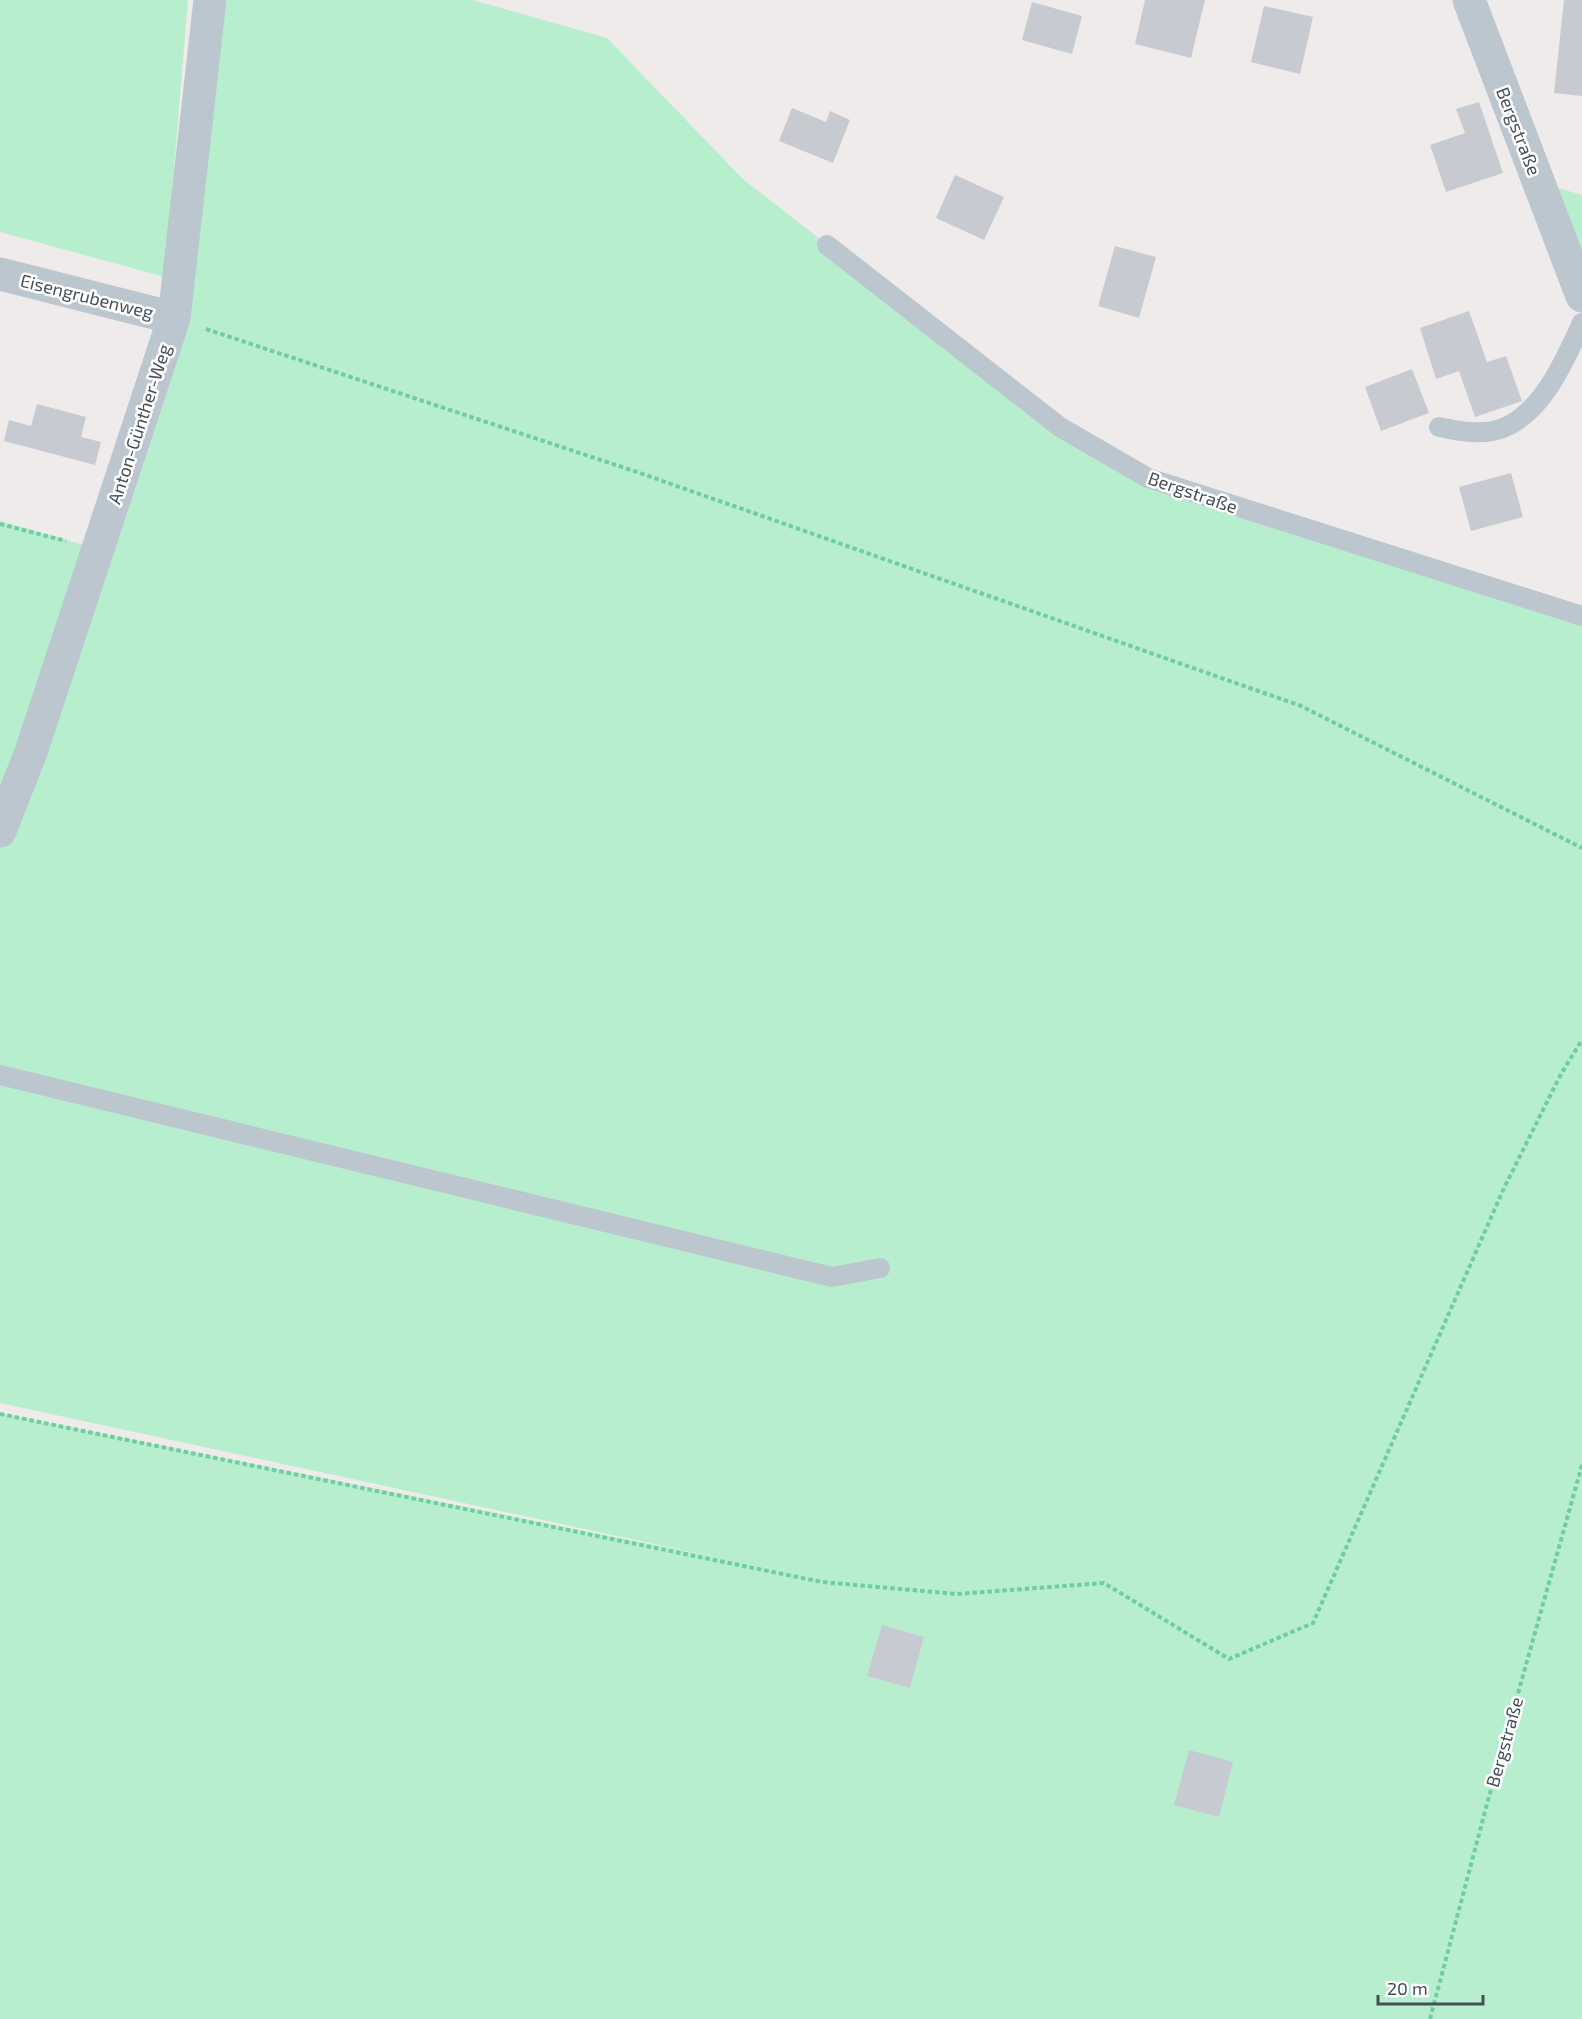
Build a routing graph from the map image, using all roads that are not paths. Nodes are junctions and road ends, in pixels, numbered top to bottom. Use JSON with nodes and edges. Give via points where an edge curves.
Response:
{"nodes":[{"id":1,"x":210,"y":0,"type":"edge"},
{"id":2,"x":1468,"y":0,"type":"edge"},
{"id":3,"x":827,"y":245,"type":"dead end"},
{"id":4,"x":0,"y":274,"type":"edge"},
{"id":5,"x":1582,"y":296,"type":"edge"},
{"id":6,"x":174,"y":318,"type":"junction"},
{"id":7,"x":1582,"y":323,"type":"edge"},
{"id":8,"x":1439,"y":427,"type":"dead end"},
{"id":9,"x":1582,"y":616,"type":"edge"},
{"id":10,"x":0,"y":831,"type":"edge"},
{"id":11,"x":0,"y":1075,"type":"edge"},
{"id":12,"x":880,"y":1268,"type":"dead end"}],
"edges":[{"from":1,"to":6,"type":"street","name":"Anton-Günther-Weg"},
{"from":2,"to":5,"type":"street","name":"Bergstraße"},
{"from":3,"to":9,"type":"lane","name":"Bergstraße","via":[[1060,427],[1148,478]]},
{"from":4,"to":6,"type":"street","name":"Eisengrubenweg"},
{"from":6,"to":10,"type":"street","name":"Anton-Günther-Weg","via":[[31,752]]},
{"from":7,"to":8,"type":"lane","via":[[1564,362],[1530,410],[1502,428],[1468,432]]},
{"from":11,"to":12,"type":"lane","via":[[832,1278]]}]}
